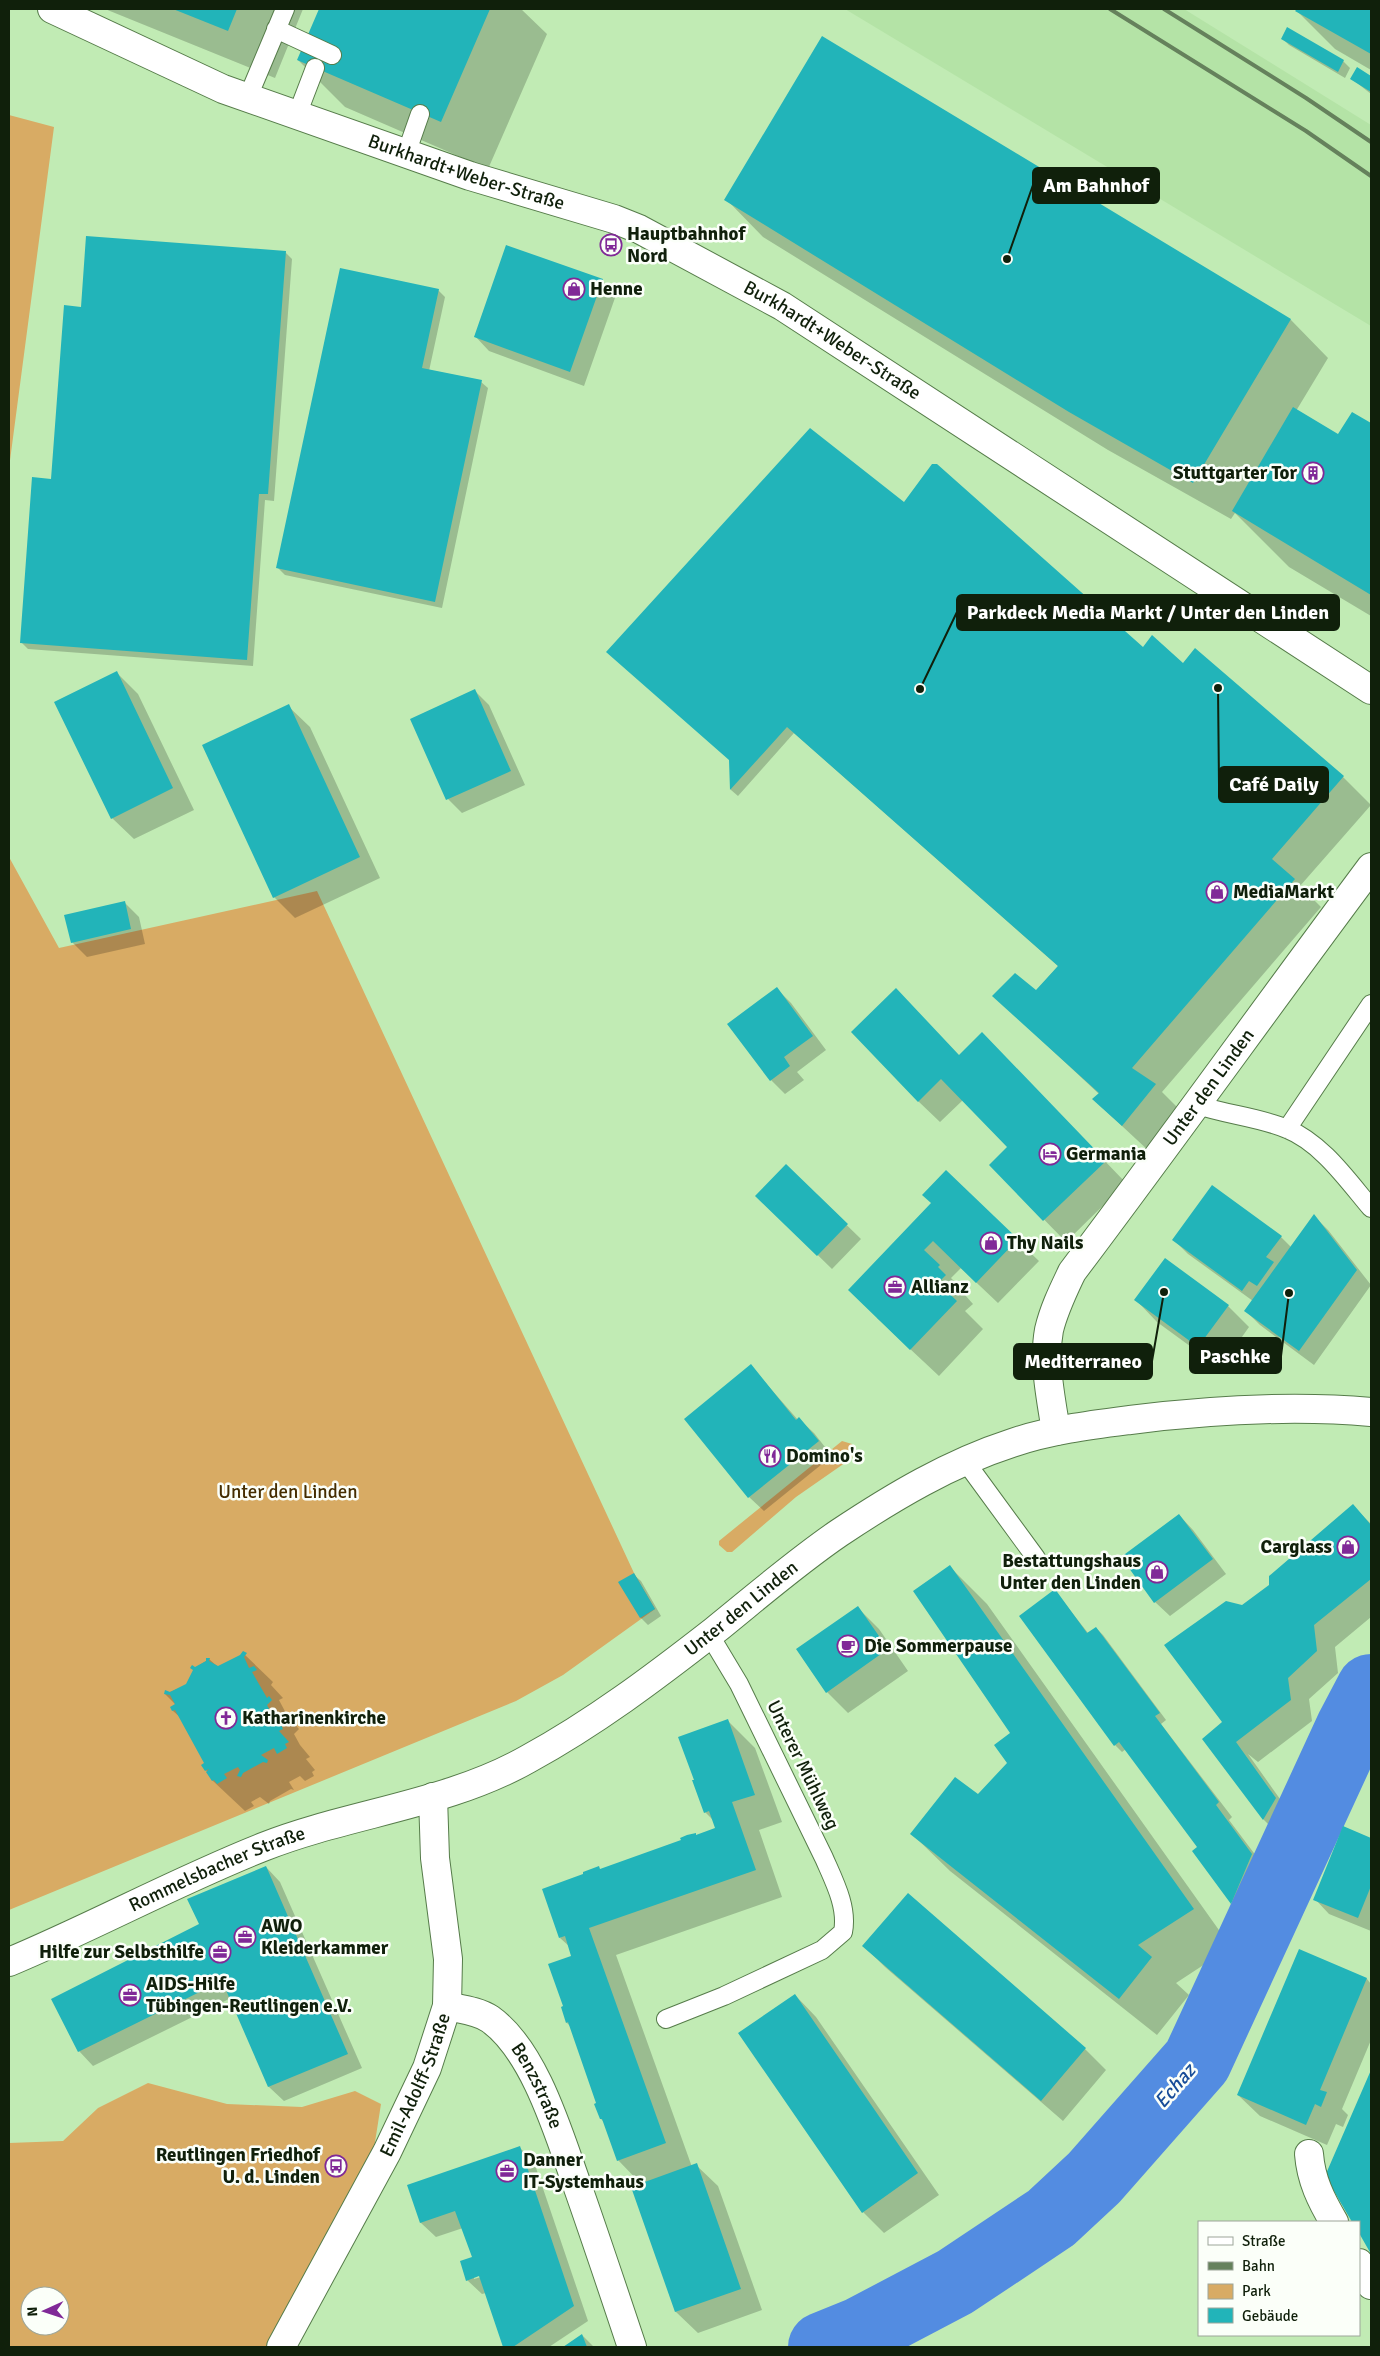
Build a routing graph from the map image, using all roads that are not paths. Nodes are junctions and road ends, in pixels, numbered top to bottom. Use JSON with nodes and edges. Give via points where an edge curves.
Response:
{"nodes":[{"id":1,"x":52,"y":9,"type":"edge"},
{"id":2,"x":285,"y":9,"type":"edge"},
{"id":3,"x":276,"y":29,"type":"junction"},
{"id":4,"x":332,"y":55,"type":"dead end"},
{"id":5,"x":314,"y":68,"type":"dead end"},
{"id":6,"x":248,"y":98,"type":"junction"},
{"id":7,"x":420,"y":114,"type":"dead end"},
{"id":8,"x":298,"y":115,"type":"junction"},
{"id":9,"x":406,"y":154,"type":"junction"},
{"id":10,"x":1371,"y":690,"type":"edge"},
{"id":11,"x":1371,"y":867,"type":"edge"},
{"id":12,"x":1371,"y":1004,"type":"edge"},
{"id":13,"x":1198,"y":1105,"type":"junction"},
{"id":14,"x":1287,"y":1129,"type":"junction"},
{"id":15,"x":1371,"y":1208,"type":"edge"},
{"id":16,"x":1371,"y":1412,"type":"edge"},
{"id":17,"x":1056,"y":1431,"type":"junction"},
{"id":18,"x":965,"y":1461,"type":"junction"},
{"id":19,"x":1036,"y":1558,"type":"dead end"},
{"id":20,"x":709,"y":1634,"type":"junction"},
{"id":21,"x":433,"y":1797,"type":"junction"},
{"id":22,"x":9,"y":1962,"type":"edge"},
{"id":23,"x":447,"y":2006,"type":"junction"},
{"id":24,"x":666,"y":2020,"type":"dead end"},
{"id":25,"x":1309,"y":2154,"type":"dead end"},
{"id":26,"x":1333,"y":2221,"type":"edge"},
{"id":27,"x":1360,"y":2265,"type":"edge"},
{"id":28,"x":1371,"y":2285,"type":"edge"},
{"id":29,"x":281,"y":2347,"type":"edge"},
{"id":30,"x":632,"y":2347,"type":"edge"}],
"edges":[{"from":1,"to":6,"type":"street","name":"Burkhardt+Weber-Straße"},
{"from":2,"to":3,"type":"lane"},
{"from":3,"to":4,"type":"lane"},
{"from":3,"to":6,"type":"lane"},
{"from":5,"to":8,"type":"lane"},
{"from":6,"to":8,"type":"street","name":"Burkhardt+Weber-Straße"},
{"from":7,"to":9,"type":"lane"},
{"from":8,"to":9,"type":"street","name":"Burkhardt+Weber-Straße"},
{"from":9,"to":10,"type":"street","name":"Burkhardt+Weber-Straße","via":[[631,226],[782,306]]},
{"from":11,"to":13,"type":"street","name":"Unter den Linden","via":[[1250,1029]]},
{"from":12,"to":14,"type":"lane"},
{"from":13,"to":14,"type":"lane"},
{"from":13,"to":17,"type":"street","name":"Unter den Linden","via":[[1072,1272],[1058,1303],[1049,1331],[1048,1352]]},
{"from":14,"to":15,"type":"lane","via":[[1324,1156]]},
{"from":16,"to":17,"type":"street","name":"Unter den Linden","via":[[1304,1408],[1203,1412]]},
{"from":17,"to":18,"type":"street","name":"Unter den Linden","via":[[1014,1442]]},
{"from":18,"to":19,"type":"lane"},
{"from":18,"to":20,"type":"street","name":"Unter den Linden","via":[[896,1497],[837,1534]]},
{"from":20,"to":21,"type":"street","name":"Unter den Linden","via":[[582,1727],[524,1762]]},
{"from":20,"to":24,"type":"lane","name":"Unterer Mühlweg","via":[[739,1684],[824,1858],[845,1920],[843,1932],[822,1950]]},
{"from":21,"to":22,"type":"street","name":"Rommelsbacher Straße","via":[[263,1847]]},
{"from":21,"to":23,"type":"street","name":"Emil-Adolff-Straße","via":[[435,1858],[448,1959]]},
{"from":23,"to":29,"type":"street","name":"Emil-Adolff-Straße","via":[[427,2068],[387,2152]]},
{"from":23,"to":30,"type":"street","name":"Benzstraße","via":[[489,2018],[520,2051],[550,2112]]},
{"from":25,"to":26,"type":"street","via":[[1310,2173]]},
{"from":27,"to":28,"type":"street"}]}
